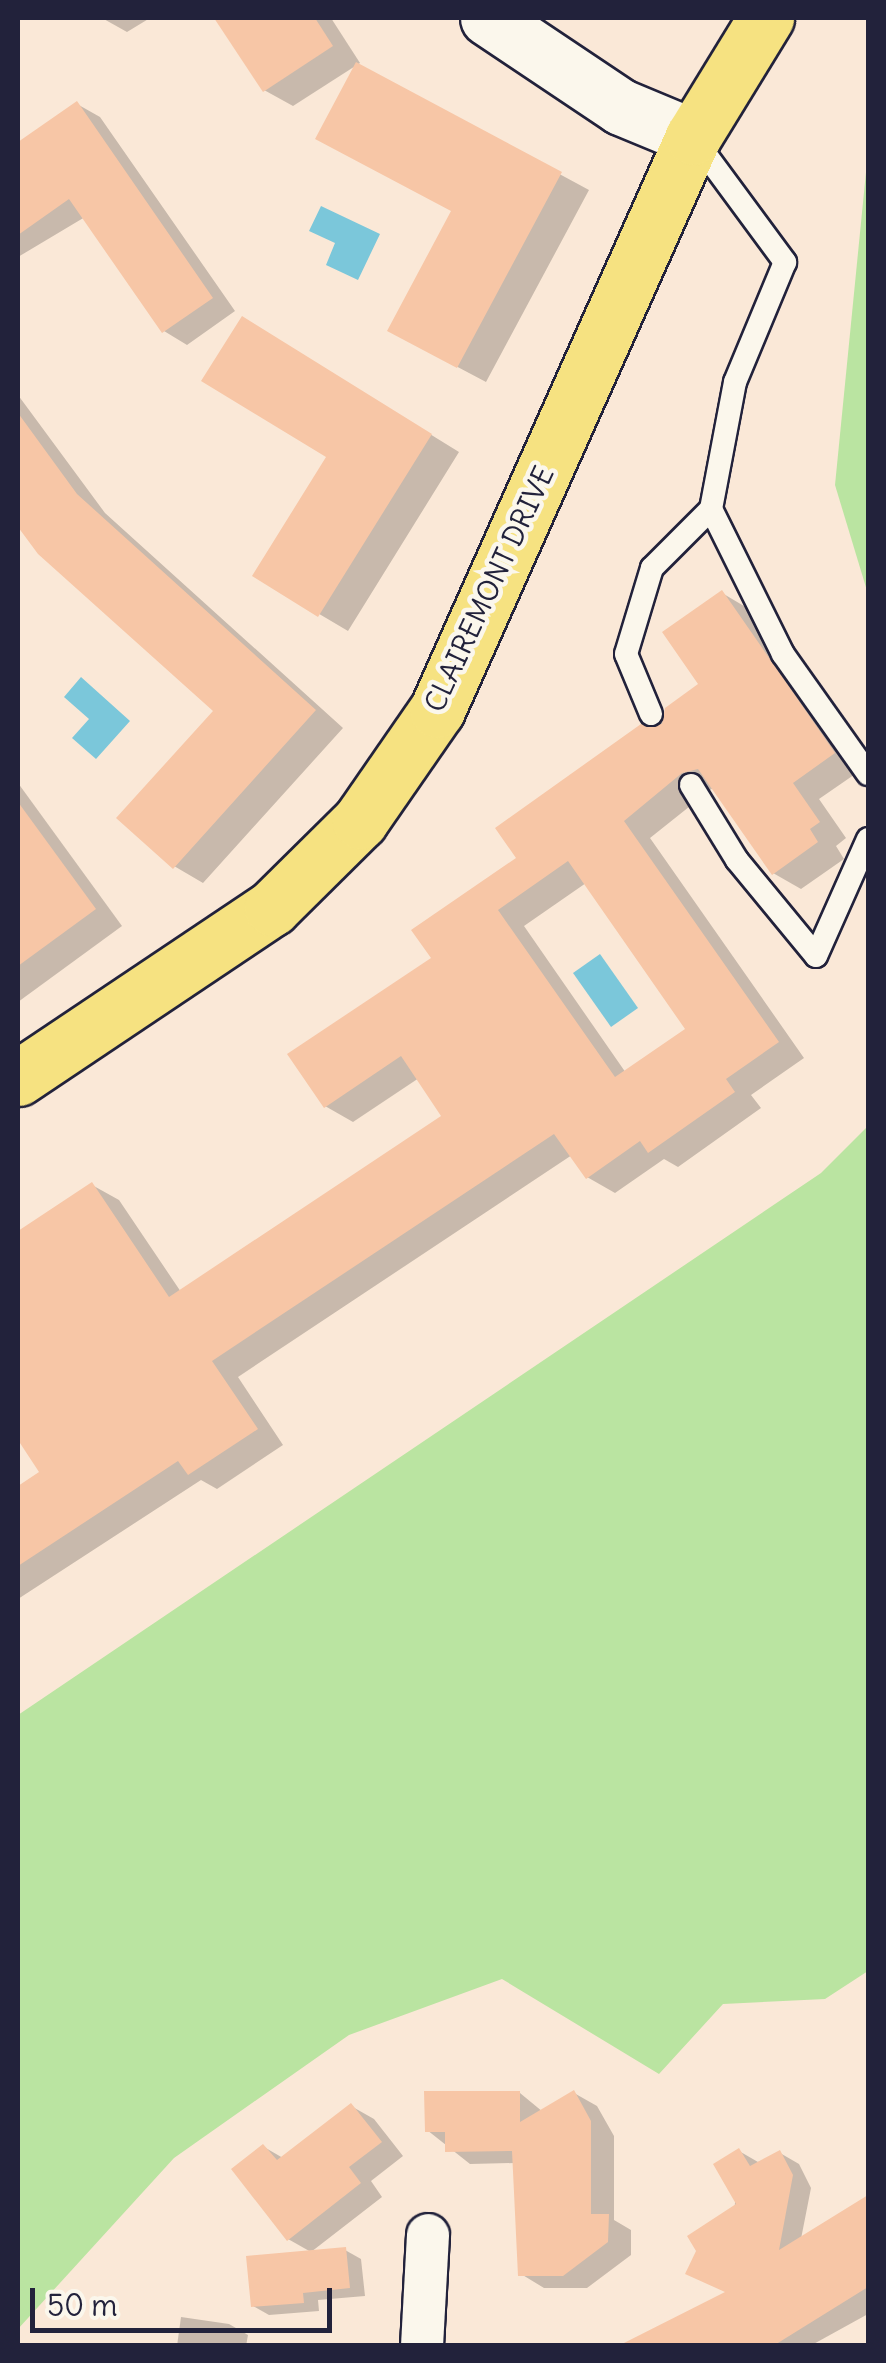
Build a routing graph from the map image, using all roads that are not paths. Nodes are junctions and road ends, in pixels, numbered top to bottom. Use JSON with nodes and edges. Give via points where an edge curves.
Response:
{"nodes":[{"id":1,"x":488,"y":18,"type":"edge"},
{"id":2,"x":766,"y":18,"type":"edge"},
{"id":3,"x":693,"y":137,"type":"junction"},
{"id":4,"x":712,"y":509,"type":"junction"},
{"id":5,"x":650,"y":714,"type":"dead end"},
{"id":6,"x":868,"y":774,"type":"edge"},
{"id":7,"x":691,"y":785,"type":"dead end"},
{"id":8,"x":868,"y":840,"type":"edge"},
{"id":9,"x":18,"y":1078,"type":"edge"},
{"id":10,"x":428,"y":2235,"type":"dead end"},
{"id":11,"x":422,"y":2346,"type":"edge"}],
"edges":[{"from":1,"to":3,"type":"street","via":[[621,107]]},
{"from":2,"to":3,"type":"main road","name":"CLAIREMONT DRIVE"},
{"from":3,"to":4,"type":"lane","via":[[785,262],[735,382]]},
{"from":3,"to":9,"type":"main road","name":"CLAIREMONT DRIVE","via":[[437,710],[360,822],[272,908]]},
{"from":4,"to":5,"type":"lane","via":[[652,568],[626,654]]},
{"from":4,"to":6,"type":"lane","via":[[783,654]]},
{"from":7,"to":8,"type":"lane","via":[[737,860],[816,956]]},
{"from":10,"to":11,"type":"street"}]}
